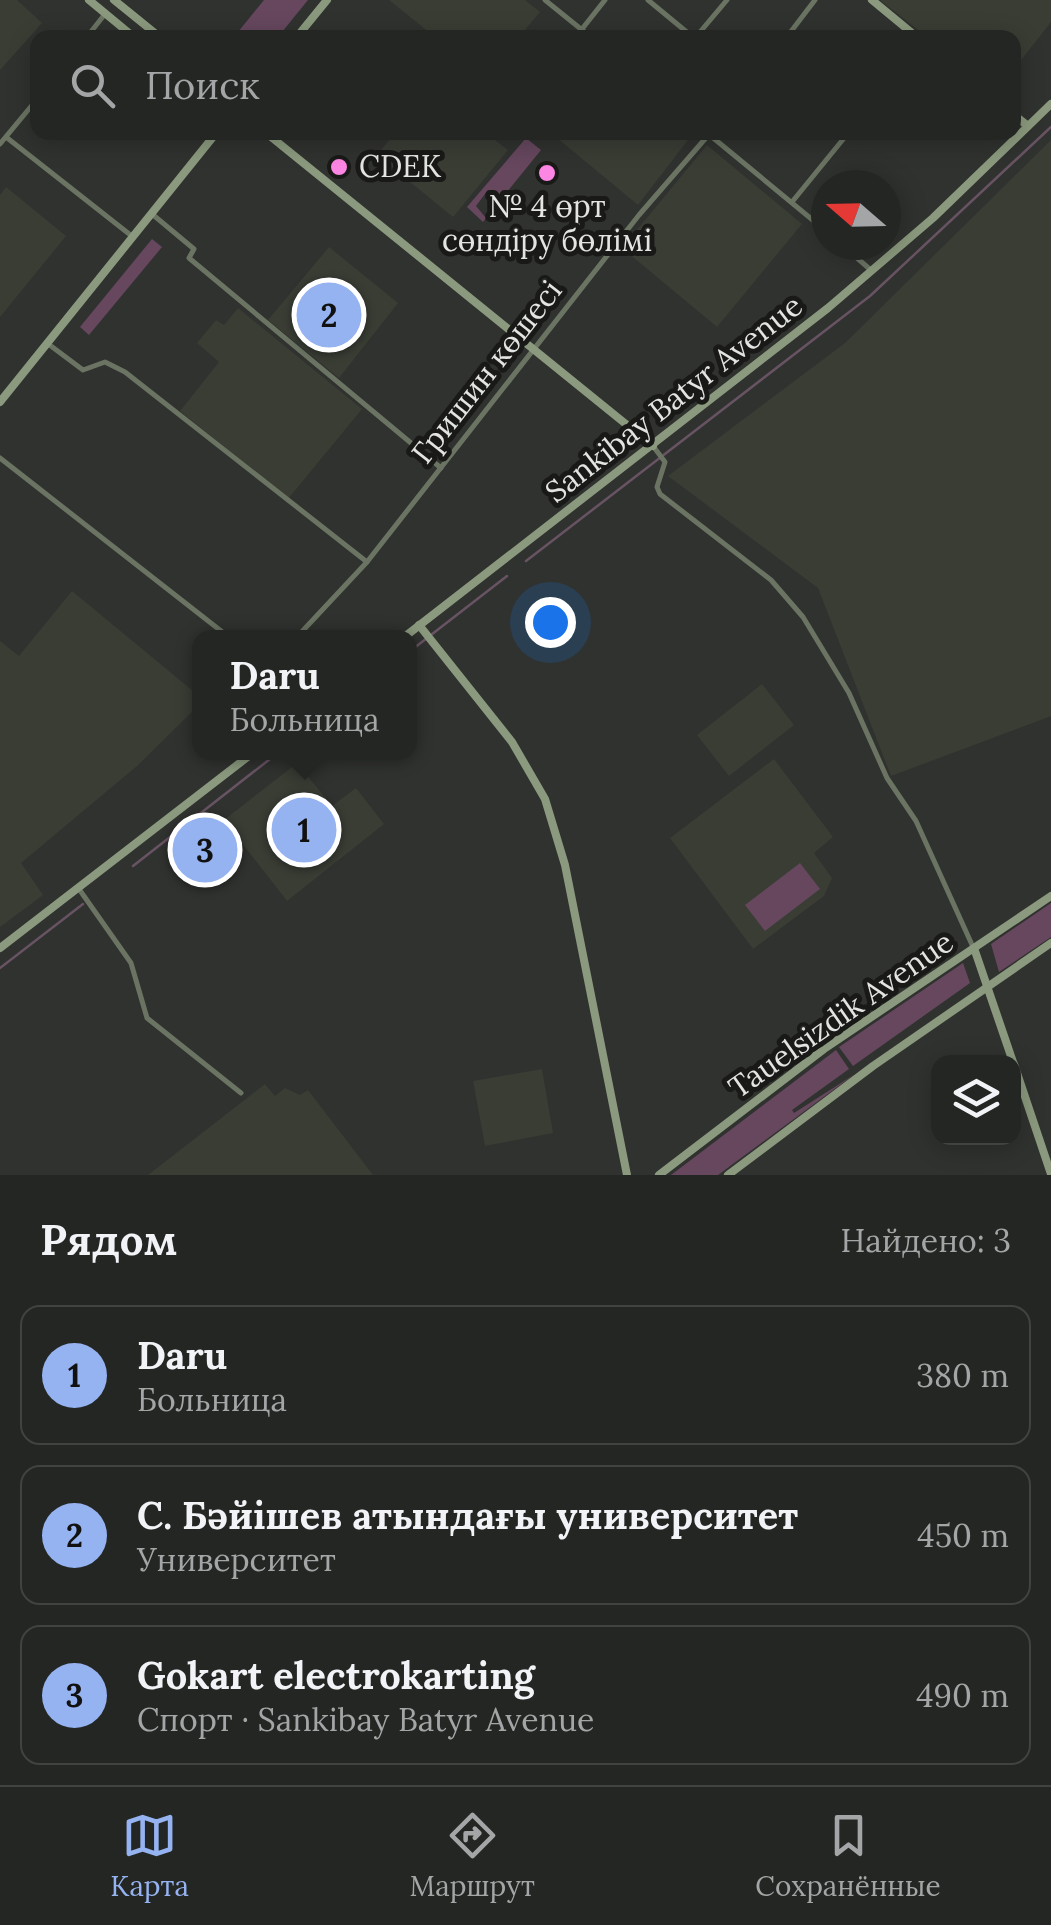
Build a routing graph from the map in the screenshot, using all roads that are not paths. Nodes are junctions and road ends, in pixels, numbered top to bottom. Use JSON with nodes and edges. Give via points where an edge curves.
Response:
{"nodes":[{"id":1,"x":89,"y":0,"type":"edge"},
{"id":2,"x":114,"y":0,"type":"edge"},
{"id":3,"x":327,"y":0,"type":"edge"},
{"id":4,"x":545,"y":0,"type":"edge"},
{"id":5,"x":605,"y":0,"type":"edge"},
{"id":6,"x":648,"y":0,"type":"edge"},
{"id":7,"x":727,"y":0,"type":"edge"},
{"id":8,"x":815,"y":0,"type":"edge"},
{"id":9,"x":872,"y":0,"type":"edge"},
{"id":10,"x":106,"y":14,"type":"junction"},
{"id":11,"x":581,"y":29,"type":"joint"},
{"id":12,"x":93,"y":30,"type":"edge"},
{"id":13,"x":125,"y":30,"type":"edge"},
{"id":14,"x":151,"y":30,"type":"edge"},
{"id":15,"x":303,"y":30,"type":"edge"},
{"id":16,"x":684,"y":30,"type":"edge"},
{"id":17,"x":701,"y":30,"type":"edge"},
{"id":18,"x":792,"y":30,"type":"edge"},
{"id":19,"x":908,"y":30,"type":"edge"},
{"id":20,"x":1051,"y":104,"type":"edge"},
{"id":21,"x":30,"y":108,"type":"edge"},
{"id":22,"x":1021,"y":120,"type":"edge"},
{"id":23,"x":1028,"y":126,"type":"junction"},
{"id":24,"x":1021,"y":133,"type":"edge"},
{"id":25,"x":6,"y":137,"type":"junction"},
{"id":26,"x":211,"y":140,"type":"edge"},
{"id":27,"x":275,"y":140,"type":"edge"},
{"id":28,"x":703,"y":140,"type":"edge"},
{"id":29,"x":717,"y":140,"type":"edge"},
{"id":30,"x":842,"y":140,"type":"edge"},
{"id":31,"x":1013,"y":140,"type":"edge"},
{"id":32,"x":0,"y":144,"type":"edge"},
{"id":33,"x":792,"y":202,"type":"junction"},
{"id":34,"x":152,"y":214,"type":"junction"},
{"id":35,"x":811,"y":219,"type":"edge"},
{"id":36,"x":134,"y":237,"type":"junction"},
{"id":37,"x":859,"y":260,"type":"edge"},
{"id":38,"x":872,"y":271,"type":"junction"},
{"id":39,"x":47,"y":343,"type":"junction"},
{"id":40,"x":534,"y":350,"type":"junction"},
{"id":41,"x":0,"y":402,"type":"edge"},
{"id":42,"x":658,"y":452,"type":"junction"},
{"id":43,"x":0,"y":458,"type":"edge"},
{"id":44,"x":441,"y":468,"type":"junction"},
{"id":45,"x":368,"y":562,"type":"junction"},
{"id":46,"x":419,"y":626,"type":"junction"},
{"id":47,"x":220,"y":630,"type":"edge"},
{"id":48,"x":304,"y":630,"type":"edge"},
{"id":49,"x":414,"y":630,"type":"edge"},
{"id":50,"x":244,"y":760,"type":"edge"},
{"id":51,"x":80,"y":889,"type":"junction"},
{"id":52,"x":1051,"y":896,"type":"edge"},
{"id":53,"x":1051,"y":943,"type":"edge"},
{"id":54,"x":0,"y":948,"type":"edge"},
{"id":55,"x":974,"y":948,"type":"junction"},
{"id":56,"x":987,"y":988,"type":"junction"},
{"id":57,"x":1010,"y":1055,"type":"edge"},
{"id":58,"x":1021,"y":1086,"type":"edge"},
{"id":59,"x":242,"y":1093,"type":"dead end"},
{"id":60,"x":1051,"y":1174,"type":"edge"},
{"id":61,"x":627,"y":1175,"type":"edge"},
{"id":62,"x":659,"y":1175,"type":"edge"},
{"id":63,"x":728,"y":1175,"type":"edge"}],
"edges":[{"from":1,"to":10,"type":"street"},
{"from":2,"to":14,"type":"street"},
{"from":3,"to":15,"type":"street"},
{"from":4,"to":11,"type":"street"},
{"from":5,"to":11,"type":"street"},
{"from":6,"to":16,"type":"street"},
{"from":7,"to":17,"type":"street"},
{"from":8,"to":18,"type":"street"},
{"from":9,"to":19,"type":"street"},
{"from":10,"to":12,"type":"street"},
{"from":10,"to":13,"type":"street"},
{"from":20,"to":23,"type":"street","name":"Sankibay Batyr Avenue"},
{"from":21,"to":25,"type":"street"},
{"from":22,"to":23,"type":"street"},
{"from":23,"to":24,"type":"street","name":"Sankibay Batyr Avenue"},
{"from":25,"to":32,"type":"street"},
{"from":25,"to":36,"type":"street"},
{"from":26,"to":34,"type":"street"},
{"from":27,"to":40,"type":"street"},
{"from":28,"to":40,"type":"street","name":"Гришин көшесі"},
{"from":29,"to":33,"type":"street"},
{"from":30,"to":33,"type":"street"},
{"from":31,"to":38,"type":"street","name":"Sankibay Batyr Avenue"},
{"from":33,"to":35,"type":"street"},
{"from":34,"to":36,"type":"street"},
{"from":34,"to":44,"type":"street","via":[[194,249],[189,258]]},
{"from":36,"to":39,"type":"street"},
{"from":37,"to":38,"type":"street"},
{"from":38,"to":42,"type":"street","name":"Sankibay Batyr Avenue"},
{"from":39,"to":41,"type":"street"},
{"from":39,"to":45,"type":"street","via":[[83,370],[106,362],[125,372]]},
{"from":40,"to":42,"type":"street"},
{"from":40,"to":44,"type":"street","name":"Гришин көшесі"},
{"from":42,"to":46,"type":"street","name":"Sankibay Batyr Avenue"},
{"from":42,"to":55,"type":"street","via":[[664,470],[660,494],[771,580],[803,617],[916,820]]},
{"from":43,"to":47,"type":"street"},
{"from":44,"to":45,"type":"street","name":"Гришин көшесі"},
{"from":45,"to":48,"type":"street","name":"Гришин көшесі"},
{"from":46,"to":49,"type":"street","name":"Sankibay Batyr Avenue"},
{"from":46,"to":61,"type":"street","via":[[512,742],[545,799]]},
{"from":50,"to":51,"type":"street"},
{"from":51,"to":54,"type":"street"},
{"from":51,"to":59,"type":"street","via":[[131,963],[147,1018]]},
{"from":52,"to":55,"type":"street","name":"Tauelsizdik Avenue"},
{"from":53,"to":56,"type":"street","name":"Tauelsizdik Avenue"},
{"from":55,"to":56,"type":"street"},
{"from":55,"to":62,"type":"street","name":"Tauelsizdik Avenue"},
{"from":56,"to":57,"type":"street"},
{"from":56,"to":63,"type":"street","name":"Tauelsizdik Avenue"},
{"from":58,"to":60,"type":"street"}]}
